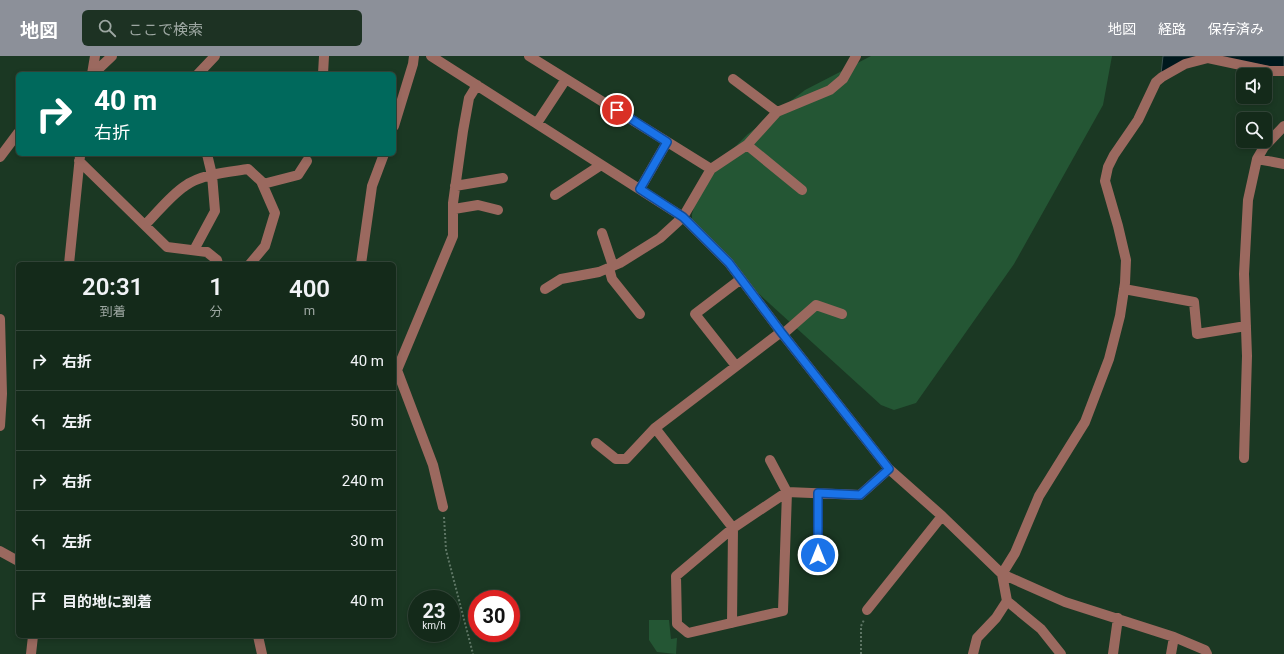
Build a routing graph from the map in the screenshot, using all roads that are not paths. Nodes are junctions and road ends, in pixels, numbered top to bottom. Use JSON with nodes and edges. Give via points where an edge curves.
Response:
{"nodes":[{"id":1,"x":95,"y":56,"type":"edge"},
{"id":2,"x":112,"y":56,"type":"edge"},
{"id":3,"x":215,"y":56,"type":"edge"},
{"id":4,"x":324,"y":56,"type":"edge"},
{"id":5,"x":414,"y":56,"type":"edge"},
{"id":6,"x":431,"y":56,"type":"edge"},
{"id":7,"x":856,"y":56,"type":"edge"},
{"id":8,"x":535,"y":57,"type":"edge"},
{"id":9,"x":1284,"y":71,"type":"edge"},
{"id":10,"x":93,"y":72,"type":"edge"},
{"id":11,"x":95,"y":72,"type":"edge"},
{"id":12,"x":200,"y":72,"type":"edge"},
{"id":13,"x":323,"y":72,"type":"edge"},
{"id":14,"x":566,"y":79,"type":"junction"},
{"id":15,"x":733,"y":79,"type":"dead end"},
{"id":16,"x":477,"y":85,"type":"junction"},
{"id":17,"x":776,"y":112,"type":"junction"},
{"id":18,"x":396,"y":119,"type":"edge"},
{"id":19,"x":537,"y":123,"type":"junction"},
{"id":20,"x":1284,"y":126,"type":"edge"},
{"id":21,"x":16,"y":136,"type":"edge"},
{"id":22,"x":667,"y":142,"type":"junction"},
{"id":23,"x":747,"y":145,"type":"junction"},
{"id":24,"x":207,"y":156,"type":"edge"},
{"id":25,"x":383,"y":156,"type":"edge"},
{"id":26,"x":80,"y":157,"type":"edge"},
{"id":27,"x":0,"y":158,"type":"edge"},
{"id":28,"x":1257,"y":158,"type":"junction"},
{"id":29,"x":307,"y":161,"type":"dead end"},
{"id":30,"x":601,"y":164,"type":"junction"},
{"id":31,"x":1284,"y":164,"type":"edge"},
{"id":32,"x":711,"y":169,"type":"junction"},
{"id":33,"x":212,"y":175,"type":"junction"},
{"id":34,"x":503,"y":178,"type":"dead end"},
{"id":35,"x":263,"y":184,"type":"junction"},
{"id":36,"x":455,"y":186,"type":"junction"},
{"id":37,"x":640,"y":189,"type":"junction"},
{"id":38,"x":802,"y":190,"type":"dead end"},
{"id":39,"x":555,"y":195,"type":"dead end"},
{"id":40,"x":454,"y":209,"type":"junction"},
{"id":41,"x":498,"y":210,"type":"dead end"},
{"id":42,"x":683,"y":217,"type":"junction"},
{"id":43,"x":145,"y":226,"type":"junction"},
{"id":44,"x":602,"y":233,"type":"dead end"},
{"id":45,"x":194,"y":250,"type":"junction"},
{"id":46,"x":69,"y":262,"type":"edge"},
{"id":47,"x":218,"y":262,"type":"edge"},
{"id":48,"x":252,"y":262,"type":"edge"},
{"id":49,"x":361,"y":262,"type":"edge"},
{"id":50,"x":611,"y":267,"type":"junction"},
{"id":51,"x":741,"y":279,"type":"junction"},
{"id":52,"x":545,"y":289,"type":"dead end"},
{"id":53,"x":1124,"y":289,"type":"junction"},
{"id":54,"x":640,"y":314,"type":"dead end"},
{"id":55,"x":842,"y":314,"type":"dead end"},
{"id":56,"x":0,"y":319,"type":"edge"},
{"id":57,"x":1246,"y":326,"type":"junction"},
{"id":58,"x":782,"y":333,"type":"junction"},
{"id":59,"x":736,"y":366,"type":"junction"},
{"id":60,"x":396,"y":367,"type":"edge"},
{"id":61,"x":396,"y":372,"type":"edge"},
{"id":62,"x":0,"y":426,"type":"edge"},
{"id":63,"x":655,"y":428,"type":"junction"},
{"id":64,"x":596,"y":443,"type":"dead end"},
{"id":65,"x":1244,"y":458,"type":"dead end"},
{"id":66,"x":770,"y":460,"type":"dead end"},
{"id":67,"x":889,"y":469,"type":"junction"},
{"id":68,"x":787,"y":492,"type":"junction"},
{"id":69,"x":818,"y":493,"type":"junction"},
{"id":70,"x":443,"y":507,"type":"road end"},
{"id":71,"x":942,"y":516,"type":"junction"},
{"id":72,"x":732,"y":528,"type":"junction"},
{"id":73,"x":0,"y":550,"type":"edge"},
{"id":74,"x":818,"y":555,"type":"dead end"},
{"id":75,"x":16,"y":560,"type":"edge"},
{"id":76,"x":1002,"y":574,"type":"junction"},
{"id":77,"x":1007,"y":601,"type":"junction"},
{"id":78,"x":867,"y":610,"type":"road end"},
{"id":79,"x":1118,"y":618,"type":"junction"},
{"id":80,"x":732,"y":623,"type":"junction"},
{"id":81,"x":1174,"y":637,"type":"junction"},
{"id":82,"x":32,"y":638,"type":"edge"},
{"id":83,"x":258,"y":638,"type":"edge"},
{"id":84,"x":31,"y":654,"type":"edge"},
{"id":85,"x":262,"y":654,"type":"edge"},
{"id":86,"x":973,"y":654,"type":"edge"},
{"id":87,"x":1061,"y":654,"type":"edge"},
{"id":88,"x":1113,"y":654,"type":"edge"},
{"id":89,"x":1171,"y":654,"type":"edge"},
{"id":90,"x":1207,"y":654,"type":"edge"}],
"edges":[{"from":1,"to":10,"type":"street"},
{"from":2,"to":11,"type":"street"},
{"from":3,"to":12,"type":"street"},
{"from":4,"to":13,"type":"street"},
{"from":5,"to":18,"type":"street"},
{"from":6,"to":16,"type":"street"},
{"from":7,"to":17,"type":"street","via":[[843,79],[830,90]]},
{"from":8,"to":14,"type":"street"},
{"from":9,"to":53,"type":"street","via":[[1269,71],[1208,58],[1185,64],[1156,82],[1138,120],[1111,161],[1105,181],[1126,260]]},
{"from":14,"to":19,"type":"street"},
{"from":14,"to":22,"type":"street"},
{"from":15,"to":17,"type":"street"},
{"from":16,"to":19,"type":"street"},
{"from":16,"to":36,"type":"street","via":[[469,98]]},
{"from":17,"to":23,"type":"street"},
{"from":19,"to":30,"type":"street"},
{"from":20,"to":28,"type":"street"},
{"from":21,"to":27,"type":"street"},
{"from":22,"to":32,"type":"street"},
{"from":22,"to":37,"type":"street"},
{"from":23,"to":32,"type":"street"},
{"from":23,"to":38,"type":"street"},
{"from":24,"to":33,"type":"street"},
{"from":25,"to":49,"type":"street","via":[[372,186]]},
{"from":26,"to":43,"type":"street"},
{"from":26,"to":46,"type":"street"},
{"from":28,"to":31,"type":"street"},
{"from":28,"to":57,"type":"street","via":[[1248,200],[1245,248]]},
{"from":29,"to":35,"type":"street","via":[[298,175]]},
{"from":30,"to":37,"type":"street"},
{"from":30,"to":39,"type":"street"},
{"from":32,"to":42,"type":"street"},
{"from":33,"to":35,"type":"street","via":[[248,169]]},
{"from":33,"to":43,"type":"street","via":[[186,185]]},
{"from":33,"to":45,"type":"street","via":[[215,211]]},
{"from":34,"to":36,"type":"street"},
{"from":35,"to":48,"type":"street","via":[[275,213],[265,246]]},
{"from":36,"to":40,"type":"street"},
{"from":37,"to":42,"type":"street"},
{"from":40,"to":41,"type":"street","via":[[478,205]]},
{"from":40,"to":60,"type":"street","via":[[453,236]]},
{"from":42,"to":50,"type":"street","via":[[660,238]]},
{"from":42,"to":51,"type":"street","via":[[729,263]]},
{"from":43,"to":45,"type":"street","via":[[167,247]]},
{"from":44,"to":50,"type":"street"},
{"from":45,"to":47,"type":"street","via":[[207,252]]},
{"from":50,"to":52,"type":"street","via":[[599,272],[560,279]]},
{"from":50,"to":54,"type":"street","via":[[612,279]]},
{"from":51,"to":58,"type":"street"},
{"from":51,"to":59,"type":"street","via":[[695,314]]},
{"from":53,"to":57,"type":"street","via":[[1194,302],[1197,334]]},
{"from":53,"to":76,"type":"street","via":[[1109,359],[1085,422],[1039,496],[1015,553]]},
{"from":55,"to":58,"type":"street","via":[[816,305]]},
{"from":56,"to":62,"type":"street"},
{"from":57,"to":65,"type":"street"},
{"from":58,"to":59,"type":"street"},
{"from":58,"to":67,"type":"street"},
{"from":59,"to":63,"type":"street"},
{"from":61,"to":70,"type":"street","via":[[433,465]]},
{"from":63,"to":64,"type":"street","via":[[626,459],[616,459]]},
{"from":63,"to":72,"type":"street"},
{"from":66,"to":68,"type":"street"},
{"from":67,"to":69,"type":"street","via":[[860,495]]},
{"from":67,"to":71,"type":"street"},
{"from":68,"to":69,"type":"street"},
{"from":68,"to":72,"type":"street"},
{"from":68,"to":80,"type":"street","via":[[783,611]]},
{"from":69,"to":74,"type":"street"},
{"from":71,"to":76,"type":"street"},
{"from":71,"to":78,"type":"street"},
{"from":72,"to":80,"type":"street"},
{"from":72,"to":80,"type":"street","via":[[676,576],[677,624],[688,633]]},
{"from":73,"to":75,"type":"street"},
{"from":76,"to":77,"type":"street"},
{"from":76,"to":79,"type":"street","via":[[1065,602]]},
{"from":77,"to":86,"type":"street","via":[[996,618],[977,638]]},
{"from":77,"to":87,"type":"street","via":[[1040,629]]},
{"from":79,"to":81,"type":"street"},
{"from":79,"to":88,"type":"street"},
{"from":81,"to":89,"type":"street"},
{"from":81,"to":90,"type":"street","via":[[1205,650]]},
{"from":82,"to":84,"type":"street"},
{"from":83,"to":85,"type":"street"}]}
